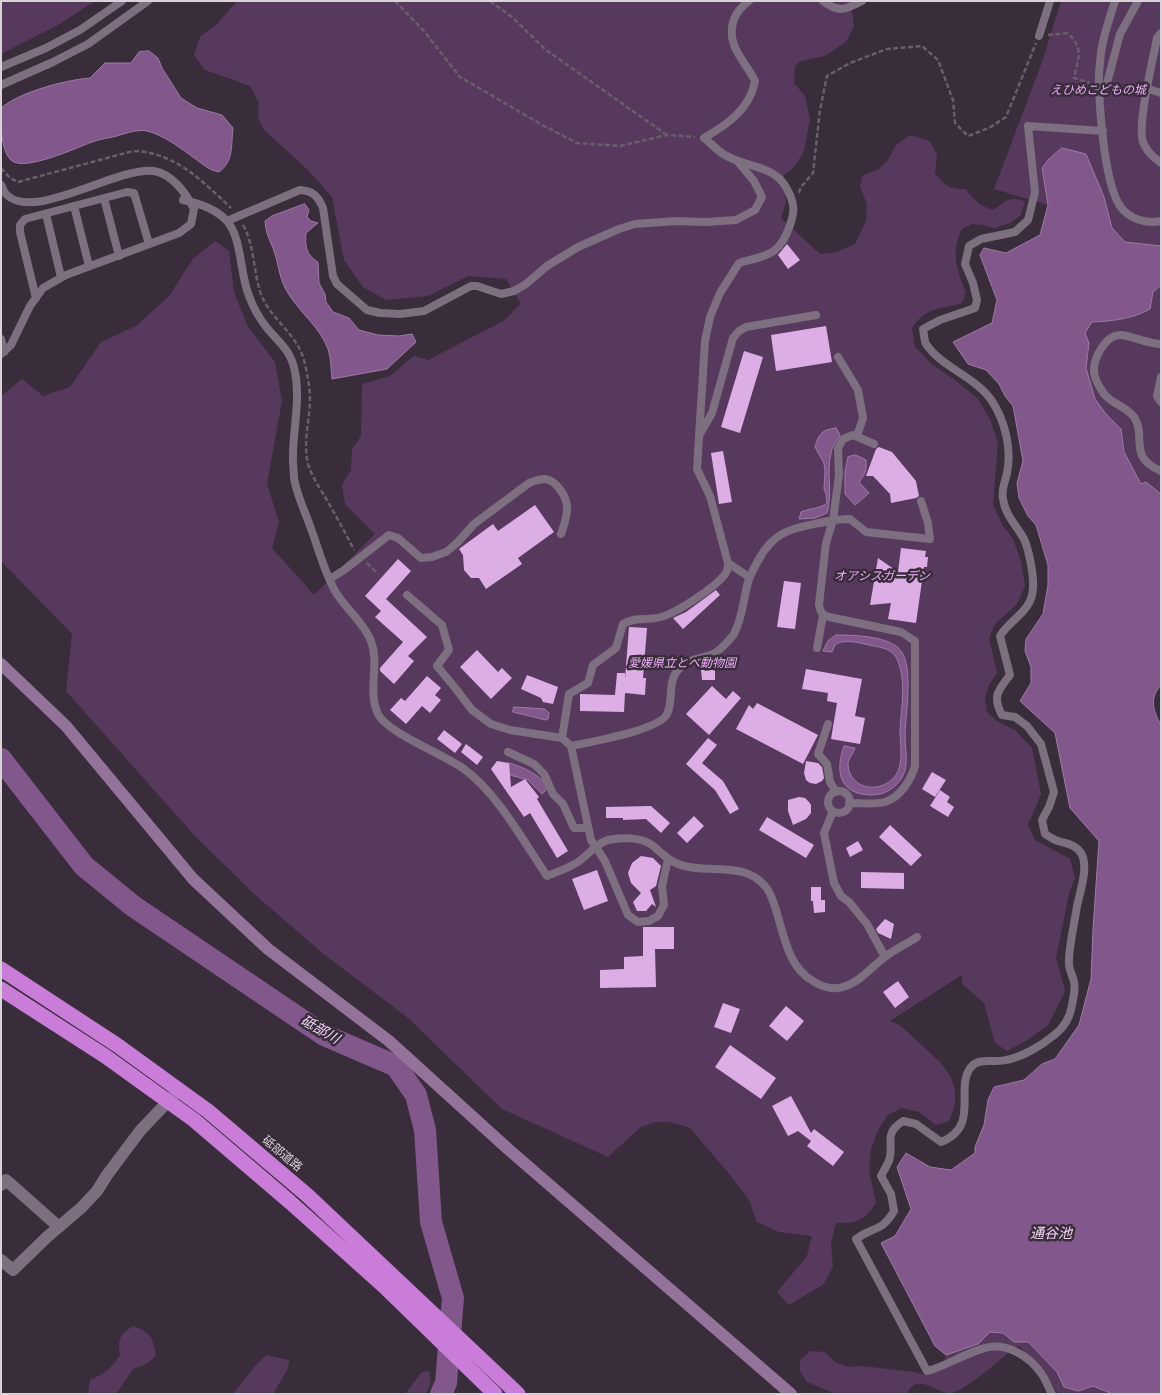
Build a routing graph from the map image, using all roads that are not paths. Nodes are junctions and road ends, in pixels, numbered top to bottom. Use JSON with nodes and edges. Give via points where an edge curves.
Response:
{"nodes":[{"id":1,"x":122,"y":1,"type":"edge"},
{"id":2,"x":148,"y":1,"type":"edge"},
{"id":3,"x":749,"y":1,"type":"edge"},
{"id":4,"x":823,"y":1,"type":"edge"},
{"id":5,"x":862,"y":1,"type":"edge"},
{"id":6,"x":1050,"y":1,"type":"edge"},
{"id":7,"x":1115,"y":1,"type":"edge"},
{"id":8,"x":1138,"y":1,"type":"edge"},
{"id":9,"x":1161,"y":33,"type":"edge"},
{"id":10,"x":1038,"y":36,"type":"road end"},
{"id":11,"x":1,"y":67,"type":"edge"},
{"id":12,"x":1,"y":85,"type":"edge"},
{"id":13,"x":1098,"y":85,"type":"junction"},
{"id":14,"x":1148,"y":89,"type":"junction"},
{"id":15,"x":1161,"y":93,"type":"edge"},
{"id":16,"x":1103,"y":132,"type":"junction"},
{"id":17,"x":738,"y":161,"type":"junction"},
{"id":18,"x":1161,"y":163,"type":"edge"},
{"id":19,"x":1,"y":185,"type":"edge"},
{"id":20,"x":104,"y":198,"type":"junction"},
{"id":21,"x":187,"y":201,"type":"junction"},
{"id":22,"x":74,"y":206,"type":"junction"},
{"id":23,"x":46,"y":214,"type":"junction"},
{"id":24,"x":227,"y":221,"type":"junction"},
{"id":25,"x":1161,"y":221,"type":"edge"},
{"id":26,"x":149,"y":244,"type":"junction"},
{"id":27,"x":119,"y":256,"type":"junction"},
{"id":28,"x":89,"y":266,"type":"junction"},
{"id":29,"x":61,"y":277,"type":"junction"},
{"id":30,"x":36,"y":298,"type":"junction"},
{"id":31,"x":816,"y":316,"type":"dead end"},
{"id":32,"x":1,"y":339,"type":"edge"},
{"id":33,"x":1161,"y":344,"type":"edge"},
{"id":34,"x":3,"y":353,"type":"edge"},
{"id":35,"x":838,"y":357,"type":"dead end"},
{"id":36,"x":1161,"y":377,"type":"edge"},
{"id":37,"x":1161,"y":402,"type":"edge"},
{"id":38,"x":699,"y":436,"type":"junction"},
{"id":39,"x":857,"y":436,"type":"junction"},
{"id":40,"x":874,"y":444,"type":"dead end"},
{"id":41,"x":1161,"y":471,"type":"edge"},
{"id":42,"x":921,"y":502,"type":"dead end"},
{"id":43,"x":833,"y":520,"type":"junction"},
{"id":44,"x":561,"y":534,"type":"dead end"},
{"id":45,"x":728,"y":563,"type":"junction"},
{"id":46,"x":748,"y":577,"type":"junction"},
{"id":47,"x":330,"y":579,"type":"junction"},
{"id":48,"x":408,"y":595,"type":"dead end"},
{"id":49,"x":823,"y":615,"type":"junction"},
{"id":50,"x":817,"y":648,"type":"dead end"},
{"id":51,"x":1,"y":664,"type":"edge"},
{"id":52,"x":828,"y":724,"type":"dead end"},
{"id":53,"x":562,"y":738,"type":"junction"},
{"id":54,"x":572,"y":746,"type":"junction"},
{"id":55,"x":508,"y":752,"type":"dead end"},
{"id":56,"x":836,"y":792,"type":"junction"},
{"id":57,"x":849,"y":803,"type":"junction"},
{"id":58,"x":833,"y":811,"type":"junction"},
{"id":59,"x":588,"y":828,"type":"junction"},
{"id":60,"x":596,"y":847,"type":"junction"},
{"id":61,"x":668,"y":859,"type":"junction"},
{"id":62,"x":917,"y":937,"type":"dead end"},
{"id":63,"x":885,"y":957,"type":"junction"},
{"id":64,"x":1,"y":969,"type":"edge"},
{"id":65,"x":1,"y":990,"type":"edge"},
{"id":66,"x":179,"y":1090,"type":"junction"},
{"id":67,"x":168,"y":1101,"type":"junction"},
{"id":68,"x":1,"y":1185,"type":"edge"},
{"id":69,"x":59,"y":1227,"type":"junction"},
{"id":70,"x":1,"y":1260,"type":"edge"},
{"id":71,"x":495,"y":1394,"type":"edge"},
{"id":72,"x":518,"y":1394,"type":"edge"},
{"id":73,"x":791,"y":1394,"type":"edge"},
{"id":74,"x":1052,"y":1394,"type":"edge"}],
"edges":[{"from":1,"to":11,"type":"lane","via":[[80,30]]},
{"from":2,"to":12,"type":"lane","via":[[88,44]]},
{"from":3,"to":17,"type":"lane","via":[[736,13],[730,35],[755,81],[753,94],[730,122],[704,138],[724,155]]},
{"from":4,"to":5,"type":"lane","via":[[836,9],[847,9]]},
{"from":6,"to":10,"type":"lane"},
{"from":7,"to":13,"type":"lane","via":[[1102,50]]},
{"from":8,"to":13,"type":"lane","via":[[1120,34],[1106,87]]},
{"from":9,"to":14,"type":"lane","via":[[1157,38]]},
{"from":13,"to":16,"type":"lane"},
{"from":14,"to":15,"type":"lane"},
{"from":14,"to":18,"type":"lane","via":[[1142,121],[1143,142],[1152,157]]},
{"from":16,"to":25,"type":"lane","via":[[1110,177],[1121,208],[1139,220]]},
{"from":16,"to":74,"type":"lane","via":[[1028,126],[1035,192],[1028,220],[1015,232],[981,239],[969,246],[966,264],[977,300],[975,308],[923,329],[925,342],[940,359],[971,380],[991,399],[1004,424],[1008,452],[1003,500],[1025,541],[1033,588],[1028,607],[1000,636],[1010,675],[997,694],[997,706],[1002,715],[1015,717],[1027,726],[1041,744],[1054,792],[1042,820],[1045,834],[1056,841],[1071,843],[1081,853],[1084,870],[1082,890],[1076,908],[1068,965],[1075,984],[1072,1006],[1067,1022],[1054,1036],[1021,1056],[972,1065],[966,1074],[960,1127],[954,1135],[941,1142],[916,1124],[902,1121],[894,1127],[889,1140],[890,1157],[881,1176],[891,1194],[894,1211],[887,1224],[856,1239],[927,1371],[985,1348],[1002,1346],[1018,1352],[1040,1371]]},
{"from":17,"to":24,"type":"lane","via":[[762,197],[755,210],[736,220],[635,224],[578,248],[514,291],[500,294],[471,286],[424,311],[400,314],[367,310],[337,284],[323,208],[309,190],[300,190]]},
{"from":17,"to":38,"type":"lane","via":[[779,177],[787,188],[795,212],[782,244],[769,254],[739,263],[720,293],[705,341]]},
{"from":19,"to":21,"type":"lane","via":[[6,195],[34,202],[129,173],[154,171],[171,179]]},
{"from":20,"to":22,"type":"lane"},
{"from":20,"to":26,"type":"lane","via":[[134,193]]},
{"from":20,"to":27,"type":"lane"},
{"from":21,"to":24,"type":"lane","via":[[206,207]]},
{"from":21,"to":26,"type":"lane","via":[[194,208],[191,224]]},
{"from":22,"to":23,"type":"lane"},
{"from":22,"to":28,"type":"lane"},
{"from":23,"to":29,"type":"lane"},
{"from":23,"to":30,"type":"lane","via":[[25,219],[20,225]]},
{"from":24,"to":47,"type":"lane","via":[[235,238],[247,292],[255,311],[290,354],[296,394],[294,482]]},
{"from":26,"to":27,"type":"lane"},
{"from":27,"to":28,"type":"lane"},
{"from":28,"to":29,"type":"lane"},
{"from":29,"to":30,"type":"lane","via":[[43,288]]},
{"from":30,"to":34,"type":"lane","via":[[11,346]]},
{"from":31,"to":38,"type":"lane","via":[[754,325],[738,331],[733,338],[712,414]]},
{"from":32,"to":34,"type":"lane"},
{"from":33,"to":41,"type":"lane","via":[[1120,335],[1112,337],[1100,350],[1093,370],[1105,395],[1132,414],[1136,421],[1140,453]]},
{"from":35,"to":39,"type":"lane","via":[[858,390],[864,418]]},
{"from":36,"to":37,"type":"lane","via":[[1158,396]]},
{"from":38,"to":45,"type":"lane","via":[[697,469],[710,496]]},
{"from":39,"to":40,"type":"lane"},
{"from":39,"to":43,"type":"lane","via":[[843,439],[838,448],[839,475]]},
{"from":42,"to":43,"type":"lane","via":[[930,539],[866,532],[850,519]]},
{"from":43,"to":46,"type":"lane","via":[[780,534],[767,545]]},
{"from":43,"to":49,"type":"lane","via":[[826,543],[820,596]]},
{"from":44,"to":47,"type":"lane","via":[[567,505],[564,496],[547,479],[538,480],[529,483],[474,524],[457,543],[438,555],[421,558],[398,538],[389,535]]},
{"from":45,"to":46,"type":"lane"},
{"from":45,"to":53,"type":"lane","via":[[727,571],[719,580],[676,612],[659,618],[637,618],[623,624],[616,648],[593,665],[588,683],[569,694]]},
{"from":46,"to":54,"type":"lane","via":[[741,620],[732,636],[715,653],[693,659],[677,670],[667,716],[643,729]]},
{"from":47,"to":60,"type":"lane","via":[[371,641],[374,655],[372,697],[378,716],[391,729],[444,756],[483,785],[547,876],[576,864]]},
{"from":48,"to":53,"type":"lane","via":[[442,625],[449,650],[436,666],[472,710],[491,724],[510,730]]},
{"from":49,"to":50,"type":"lane"},
{"from":49,"to":57,"type":"lane","via":[[901,632],[915,640],[915,766],[912,777],[887,802]]},
{"from":51,"to":73,"type":"street","via":[[66,726],[193,879],[268,949],[389,1041]]},
{"from":52,"to":56,"type":"lane","via":[[818,754],[827,764],[830,782]]},
{"from":53,"to":54,"type":"lane"},
{"from":54,"to":59,"type":"lane"},
{"from":55,"to":59,"type":"lane","via":[[534,764],[544,774],[574,828]]},
{"from":56,"to":57,"type":"lane","via":[[844,793]]},
{"from":56,"to":58,"type":"lane","via":[[828,800]]},
{"from":57,"to":58,"type":"lane","via":[[846,810]]},
{"from":58,"to":63,"type":"lane","via":[[824,833],[834,883],[841,896],[867,924]]},
{"from":59,"to":60,"type":"lane"},
{"from":60,"to":61,"type":"lane","via":[[608,840],[642,839]]},
{"from":60,"to":61,"type":"lane","via":[[628,915],[638,922],[658,916],[664,905],[662,886]]},
{"from":61,"to":63,"type":"lane","via":[[694,868],[735,870],[759,879],[772,900],[792,960],[800,972],[822,986],[839,988],[855,982]]},
{"from":62,"to":63,"type":"lane"},
{"from":64,"to":66,"type":"highway","name":"砥部道路"},
{"from":65,"to":67,"type":"highway"},
{"from":66,"to":67,"type":"street"},
{"from":66,"to":72,"type":"highway","name":"砥部道路","via":[[308,1195]]},
{"from":67,"to":69,"type":"street","via":[[129,1145],[97,1191]]},
{"from":67,"to":71,"type":"highway","via":[[290,1202],[387,1289]]},
{"from":68,"to":69,"type":"street","via":[[6,1180]]},
{"from":69,"to":70,"type":"street","via":[[13,1270]]}]}
